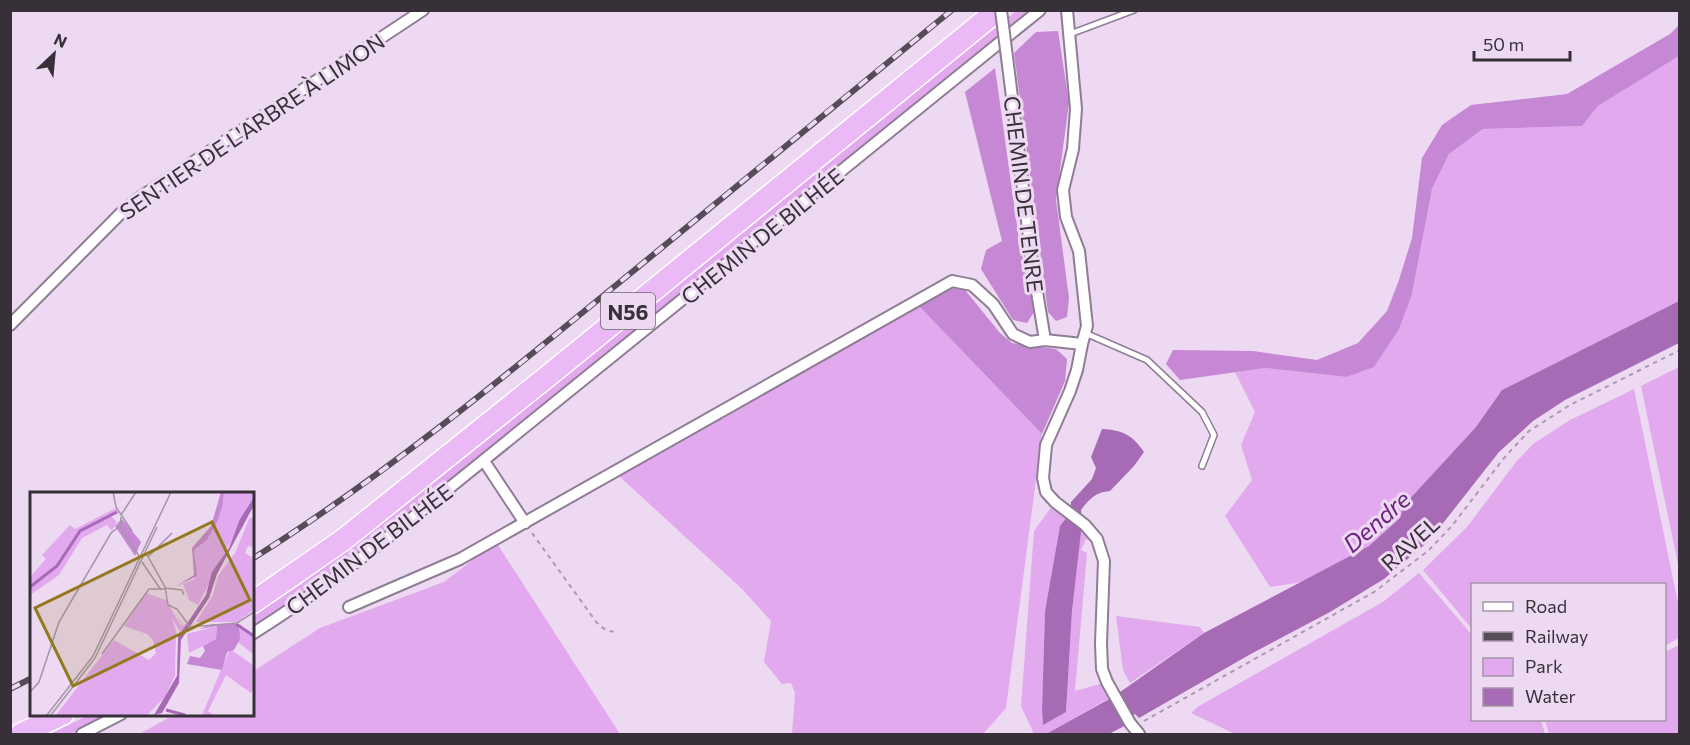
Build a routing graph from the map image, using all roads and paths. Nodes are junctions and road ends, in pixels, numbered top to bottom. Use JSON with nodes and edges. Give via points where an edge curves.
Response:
{"nodes":[{"id":1,"x":423,"y":10,"type":"edge"},
{"id":2,"x":1000,"y":10,"type":"edge"},
{"id":3,"x":1040,"y":10,"type":"edge"},
{"id":4,"x":1067,"y":10,"type":"edge"},
{"id":5,"x":1134,"y":10,"type":"edge"},
{"id":6,"x":1070,"y":34,"type":"junction"},
{"id":7,"x":10,"y":325,"type":"edge"},
{"id":8,"x":1083,"y":338,"type":"junction"},
{"id":9,"x":1045,"y":340,"type":"junction"},
{"id":10,"x":1680,"y":350,"type":"edge"},
{"id":11,"x":484,"y":461,"type":"junction"},
{"id":12,"x":1202,"y":466,"type":"dead end"},
{"id":13,"x":525,"y":523,"type":"junction"},
{"id":14,"x":254,"y":602,"type":"edge"},
{"id":15,"x":349,"y":607,"type":"dead end"},
{"id":16,"x":617,"y":631,"type":"dead end"},
{"id":17,"x":254,"y":633,"type":"edge"},
{"id":18,"x":61,"y":715,"type":"edge"},
{"id":19,"x":119,"y":715,"type":"edge"},
{"id":20,"x":1134,"y":729,"type":"edge"},
{"id":21,"x":21,"y":735,"type":"edge"},
{"id":22,"x":82,"y":735,"type":"edge"}],
"edges":[{"from":1,"to":7,"type":"street","name":"SENTIER DE L'ARBRE À LIMON","via":[[136,200]]},
{"from":2,"to":9,"type":"street","name":"CHEMIN DE TENRE","bridge":true},
{"from":2,"to":14,"type":"highway","number":"N56","via":[[361,525]]},
{"from":3,"to":11,"type":"street","name":"CHEMIN DE BILHÉE"},
{"from":4,"to":6,"type":"street","name":"CHEMIN DE TENRE"},
{"from":5,"to":6,"type":"lane"},
{"from":6,"to":8,"type":"street","name":"CHEMIN DE TENRE","via":[[1076,109],[1073,149],[1063,190],[1066,217],[1079,251],[1087,326]]},
{"from":8,"to":9,"type":"street"},
{"from":8,"to":12,"type":"lane","via":[[1147,360],[1202,412],[1214,435]]},
{"from":8,"to":20,"type":"street","name":"CHEMIN DE TENRE","via":[[1077,370],[1046,445],[1042,468],[1046,492],[1097,539],[1104,561],[1102,669]]},
{"from":9,"to":13,"type":"street","name":"CHEMIN DE BILHÉE","via":[[1030,342],[1014,334],[993,304],[972,285],[952,281]]},
{"from":10,"to":20,"type":"path","name":"RAVEL","via":[[1570,405],[1529,431],[1451,527],[1419,559],[1374,592]]},
{"from":11,"to":13,"type":"street"},
{"from":11,"to":17,"type":"street","name":"CHEMIN DE BILHÉE","via":[[358,561]]},
{"from":13,"to":15,"type":"street","name":"CHEMIN DE BILHÉE","via":[[460,559]]},
{"from":13,"to":16,"type":"path","via":[[597,623],[611,632]]},
{"from":18,"to":21,"type":"highway"},
{"from":19,"to":22,"type":"street"}]}
